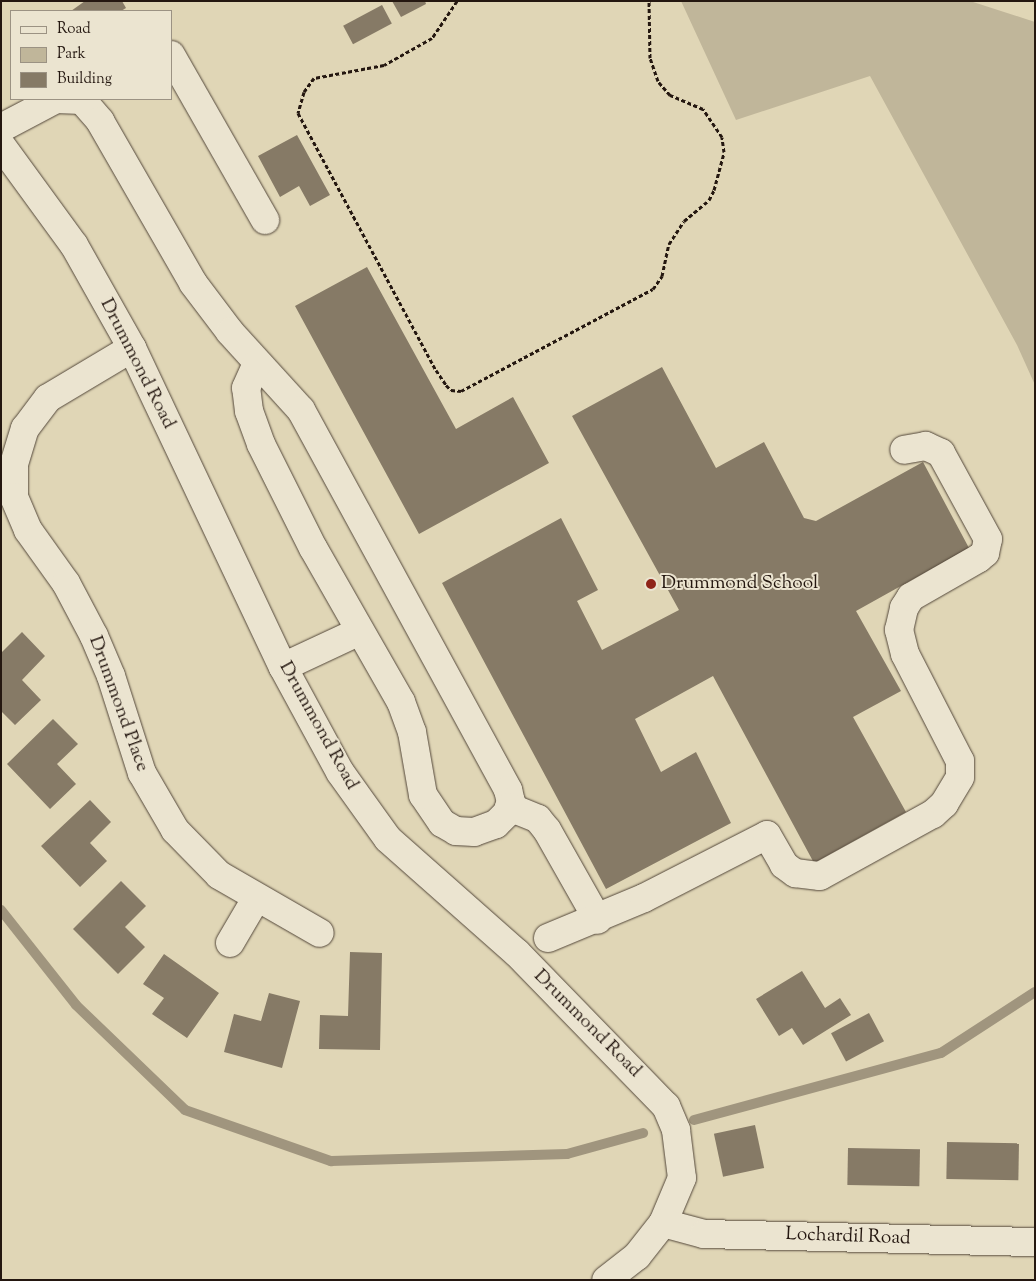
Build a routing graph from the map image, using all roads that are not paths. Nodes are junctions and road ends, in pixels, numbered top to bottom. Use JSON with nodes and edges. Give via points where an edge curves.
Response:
{"nodes":[{"id":1,"x":172,"y":57,"type":"edge"},
{"id":2,"x":54,"y":100,"type":"edge"},
{"id":3,"x":83,"y":100,"type":"edge"},
{"id":4,"x":1,"y":128,"type":"edge"},
{"id":5,"x":1,"y":145,"type":"edge"},
{"id":6,"x":265,"y":220,"type":"dead end"},
{"id":7,"x":132,"y":348,"type":"junction"},
{"id":8,"x":257,"y":363,"type":"junction"},
{"id":9,"x":904,"y":450,"type":"dead end"},
{"id":10,"x":358,"y":632,"type":"junction"},
{"id":11,"x":283,"y":667,"type":"junction"},
{"id":12,"x":509,"y":807,"type":"junction"},
{"id":13,"x":257,"y":897,"type":"junction"},
{"id":14,"x":598,"y":920,"type":"junction"},
{"id":15,"x":320,"y":933,"type":"dead end"},
{"id":16,"x":548,"y":938,"type":"dead end"},
{"id":17,"x":230,"y":943,"type":"dead end"},
{"id":18,"x":663,"y":1223,"type":"junction"},
{"id":19,"x":1035,"y":1242,"type":"edge"},
{"id":20,"x":606,"y":1280,"type":"edge"}],
"edges":[{"from":1,"to":6,"type":"street"},
{"from":2,"to":4,"type":"street"},
{"from":3,"to":8,"type":"street","via":[[100,121],[193,283]]},
{"from":5,"to":7,"type":"street","name":"Drummond Road","via":[[74,244]]},
{"from":7,"to":11,"type":"street","name":"Drummond Road"},
{"from":7,"to":13,"type":"street","name":"Drummond Place","via":[[48,398],[25,428],[14,466],[14,497],[28,530],[66,583],[94,636],[111,676],[142,774],[175,830],[219,875]]},
{"from":8,"to":10,"type":"street","via":[[246,388],[249,411],[282,488]]},
{"from":8,"to":12,"type":"street","via":[[301,410],[489,750],[508,790]]},
{"from":9,"to":14,"type":"street","via":[[926,446],[942,453],[988,539],[985,553],[979,558],[911,597],[904,608],[899,630],[905,654],[960,761],[960,777],[953,791],[933,814],[820,876],[807,877],[790,869],[768,835]]},
{"from":10,"to":11,"type":"street"},
{"from":10,"to":12,"type":"street","via":[[401,702],[412,732],[423,794],[442,823],[456,831],[474,832],[496,824]]},
{"from":11,"to":18,"type":"street","name":"Drummond Road","via":[[340,772],[388,839],[518,953],[666,1106],[676,1130],[682,1178]]},
{"from":12,"to":14,"type":"street","via":[[538,819],[547,830]]},
{"from":13,"to":15,"type":"street","name":"Drummond Place"},
{"from":13,"to":17,"type":"street"},
{"from":14,"to":16,"type":"street"},
{"from":18,"to":19,"type":"street","name":"Lochardil Road","via":[[704,1234]]},
{"from":18,"to":20,"type":"street","name":"Drummond Road","via":[[636,1256]]}]}
